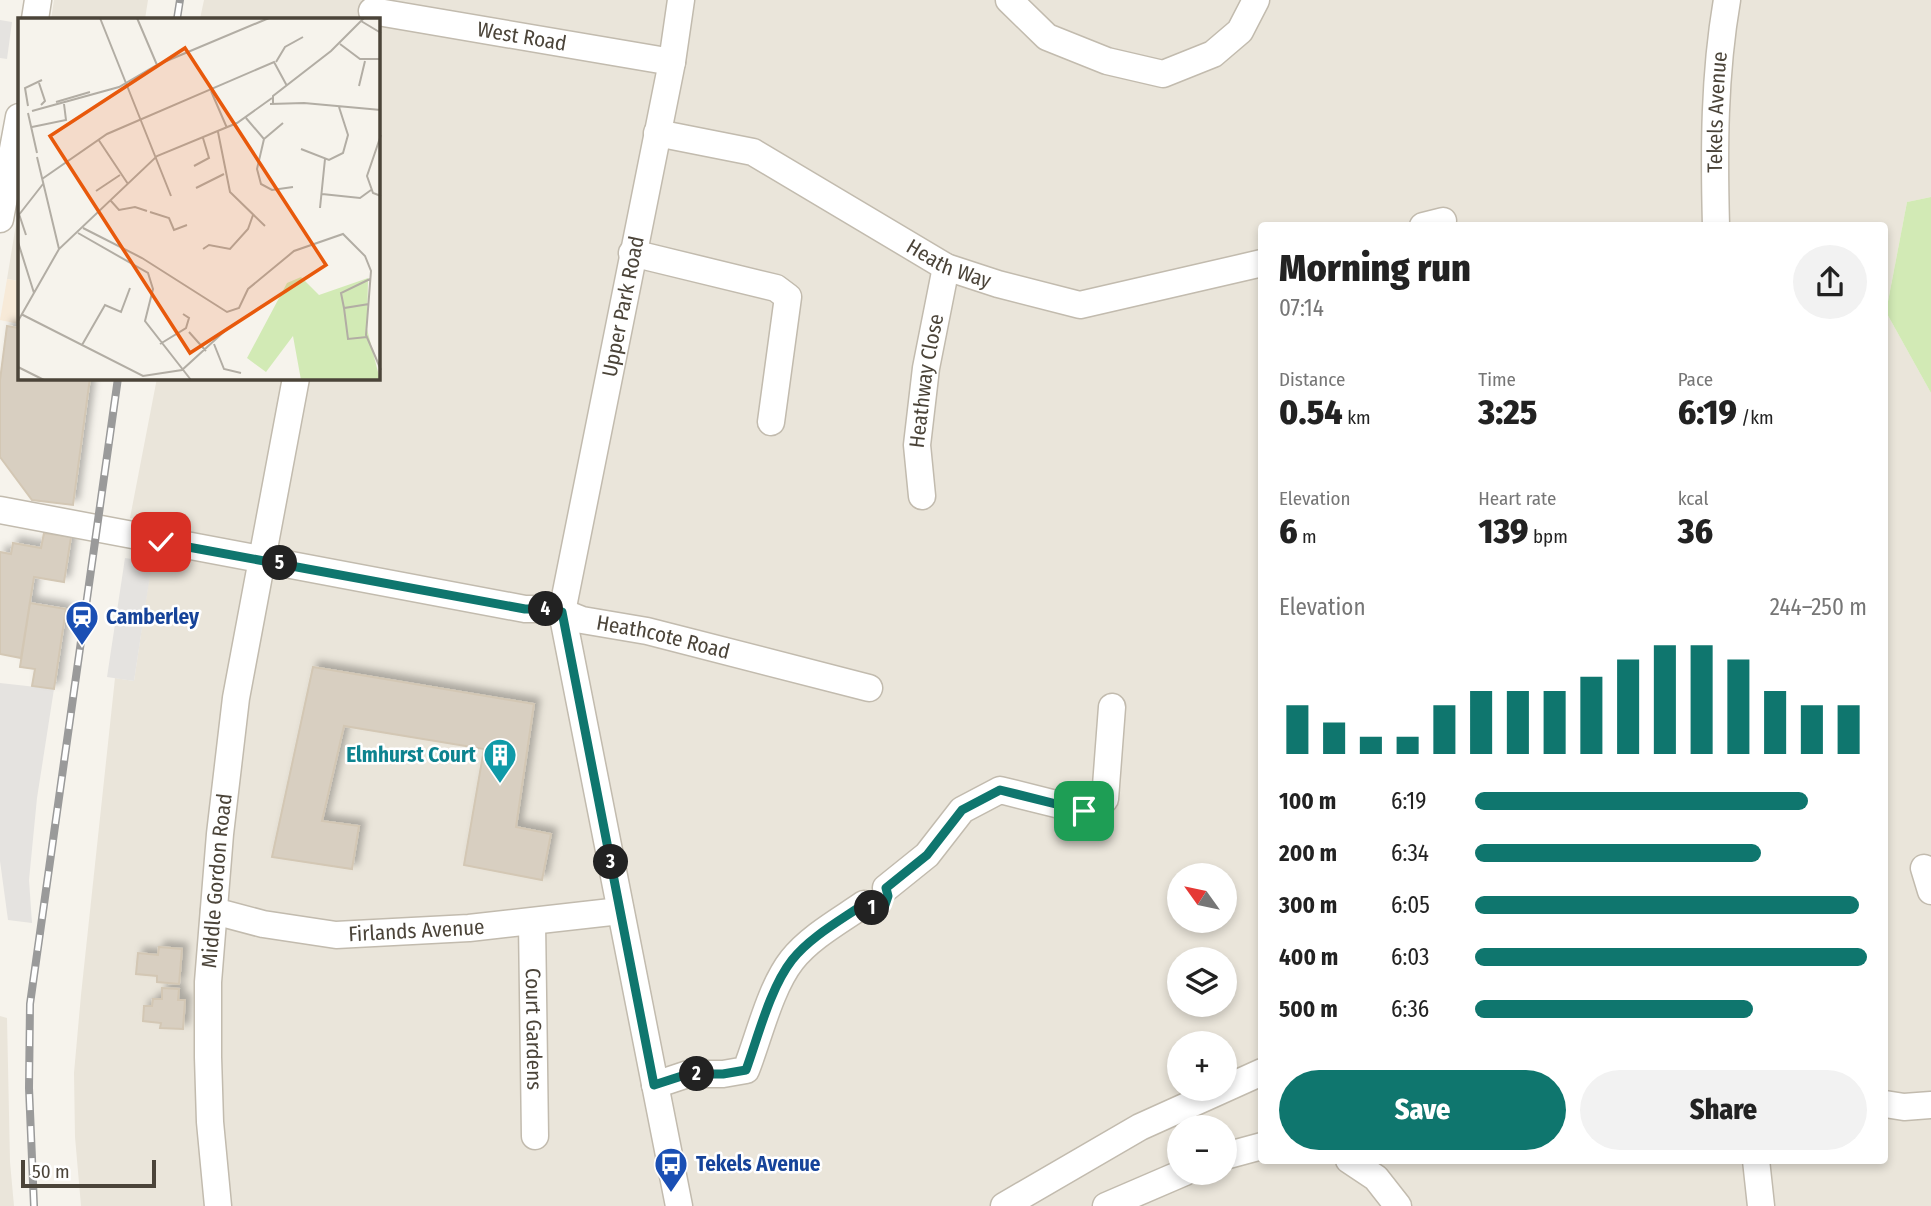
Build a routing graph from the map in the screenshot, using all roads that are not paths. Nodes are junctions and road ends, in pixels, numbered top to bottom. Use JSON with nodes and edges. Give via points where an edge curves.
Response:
{"nodes":[{"id":1,"x":38,"y":0,"type":"edge"},
{"id":2,"x":681,"y":0,"type":"edge"},
{"id":3,"x":1009,"y":0,"type":"edge"},
{"id":4,"x":1256,"y":0,"type":"edge"},
{"id":5,"x":1727,"y":0,"type":"edge"},
{"id":6,"x":372,"y":10,"type":"edge"},
{"id":7,"x":35,"y":18,"type":"edge"},
{"id":8,"x":672,"y":62,"type":"junction"},
{"id":9,"x":18,"y":122,"type":"edge"},
{"id":10,"x":657,"y":133,"type":"junction"},
{"id":11,"x":0,"y":219,"type":"edge"},
{"id":12,"x":1716,"y":222,"type":"edge"},
{"id":13,"x":632,"y":253,"type":"junction"},
{"id":14,"x":1258,"y":264,"type":"edge"},
{"id":15,"x":946,"y":267,"type":"junction"},
{"id":16,"x":296,"y":380,"type":"edge"},
{"id":17,"x":771,"y":422,"type":"dead end"},
{"id":18,"x":922,"y":496,"type":"dead end"},
{"id":19,"x":0,"y":510,"type":"edge"},
{"id":20,"x":262,"y":559,"type":"junction"},
{"id":21,"x":562,"y":612,"type":"junction"},
{"id":22,"x":869,"y":688,"type":"dead end"},
{"id":23,"x":1112,"y":707,"type":"dead end"},
{"id":24,"x":214,"y":911,"type":"junction"},
{"id":25,"x":620,"y":911,"type":"junction"},
{"id":26,"x":532,"y":922,"type":"junction"},
{"id":27,"x":1258,"y":1074,"type":"edge"},
{"id":28,"x":654,"y":1085,"type":"junction"},
{"id":29,"x":1888,"y":1104,"type":"edge"},
{"id":30,"x":1931,"y":1105,"type":"edge"},
{"id":31,"x":535,"y":1136,"type":"dead end"},
{"id":32,"x":1258,"y":1147,"type":"edge"},
{"id":33,"x":1237,"y":1153,"type":"edge"},
{"id":34,"x":1355,"y":1164,"type":"edge"},
{"id":35,"x":1756,"y":1164,"type":"edge"},
{"id":36,"x":1167,"y":1180,"type":"edge"},
{"id":37,"x":218,"y":1206,"type":"edge"},
{"id":38,"x":679,"y":1206,"type":"edge"},
{"id":39,"x":1004,"y":1206,"type":"edge"},
{"id":40,"x":1106,"y":1206,"type":"edge"},
{"id":41,"x":1398,"y":1206,"type":"edge"},
{"id":42,"x":1761,"y":1206,"type":"edge"}],
"edges":[{"from":1,"to":7,"type":"street"},
{"from":2,"to":8,"type":"street","name":"Upper Park Road"},
{"from":3,"to":4,"type":"street","via":[[1047,37],[1107,61],[1163,75],[1213,54],[1240,31]]},
{"from":5,"to":12,"type":"street","name":"Tekels Avenue","via":[[1714,141]]},
{"from":6,"to":8,"type":"street","name":"West Road"},
{"from":8,"to":10,"type":"street","name":"Upper Park Road"},
{"from":9,"to":11,"type":"street"},
{"from":10,"to":13,"type":"street","name":"Upper Park Road"},
{"from":10,"to":15,"type":"street","name":"Heath Way","via":[[753,152]]},
{"from":13,"to":17,"type":"street","via":[[776,289],[788,298]]},
{"from":13,"to":21,"type":"street","name":"Upper Park Road"},
{"from":14,"to":15,"type":"street","name":"Heath Way","via":[[1080,305]]},
{"from":15,"to":18,"type":"street","name":"Heathway Close","via":[[917,445]]},
{"from":16,"to":20,"type":"street","name":"Middle Gordon Road"},
{"from":19,"to":20,"type":"street","name":"Heathcote Road"},
{"from":20,"to":21,"type":"street","name":"Heathcote Road"},
{"from":20,"to":24,"type":"street","name":"Middle Gordon Road","via":[[236,698]]},
{"from":21,"to":22,"type":"street","name":"Heathcote Road"},
{"from":21,"to":25,"type":"street"},
{"from":23,"to":28,"type":"street","via":[[1105,799],[1095,810],[1000,790],[962,810],[927,855],[886,888],[887,901],[881,907],[864,904],[792,960],[746,1070],[688,1074]]},
{"from":24,"to":26,"type":"street","name":"Firlands Avenue","via":[[336,935]]},
{"from":24,"to":37,"type":"street","name":"Middle Gordon Road","via":[[208,1057]]},
{"from":25,"to":26,"type":"street","name":"Firlands Avenue"},
{"from":25,"to":28,"type":"street"},
{"from":26,"to":31,"type":"street","name":"Court Gardens"},
{"from":27,"to":39,"type":"street","via":[[1140,1127]]},
{"from":28,"to":38,"type":"street"},
{"from":29,"to":30,"type":"street"},
{"from":32,"to":33,"type":"street"},
{"from":34,"to":41,"type":"street","via":[[1376,1178]]},
{"from":35,"to":42,"type":"street"},
{"from":36,"to":40,"type":"street"}]}
